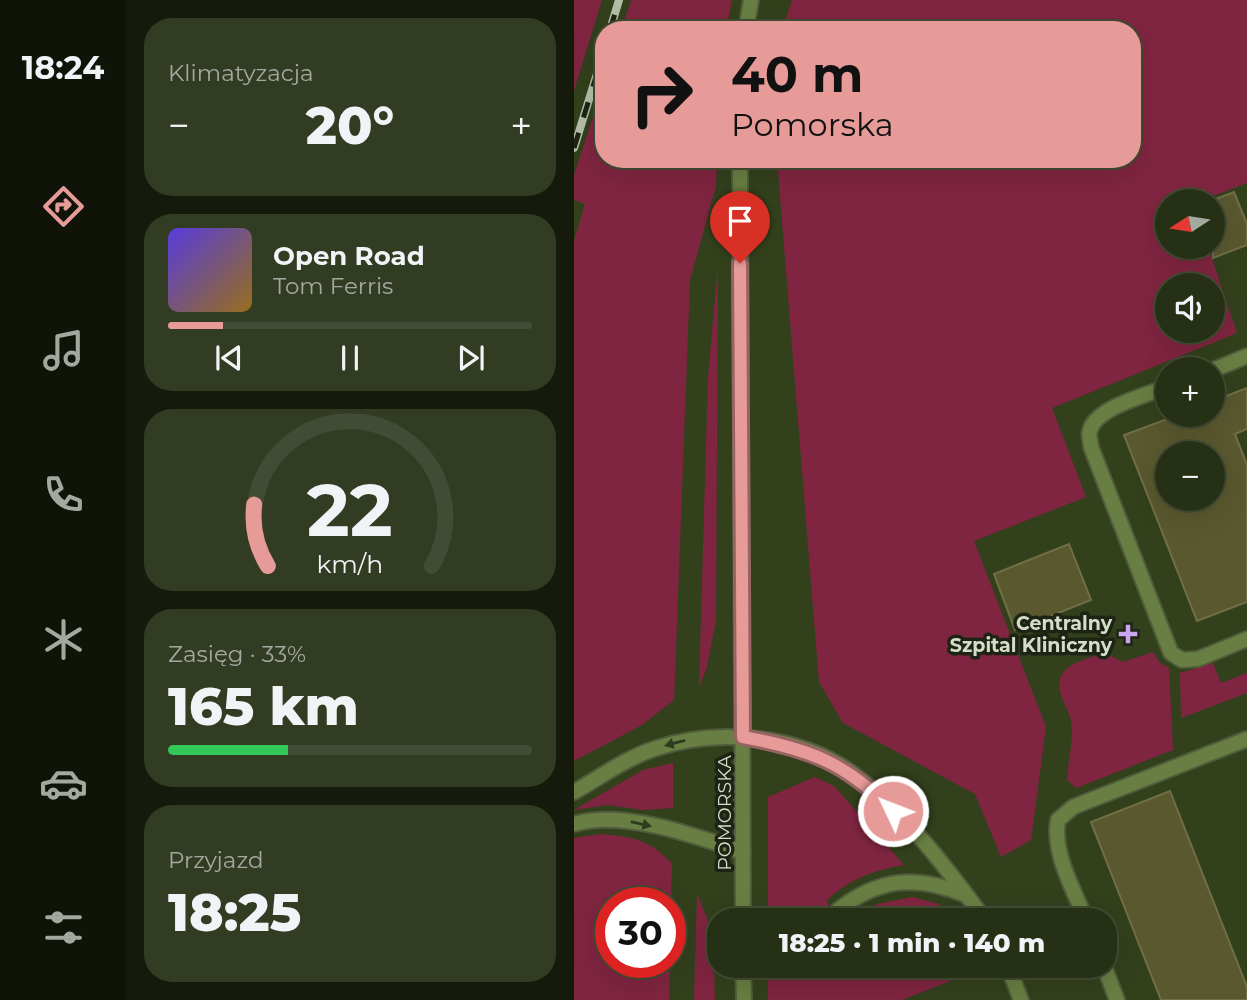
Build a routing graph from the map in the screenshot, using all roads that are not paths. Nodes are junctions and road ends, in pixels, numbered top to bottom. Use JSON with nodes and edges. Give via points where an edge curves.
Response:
{"nodes":[{"id":1,"x":751,"y":0,"type":"edge"},
{"id":2,"x":748,"y":21,"type":"edge"},
{"id":3,"x":740,"y":168,"type":"edge"},
{"id":4,"x":1247,"y":356,"type":"edge"},
{"id":5,"x":1225,"y":365,"type":"edge"},
{"id":6,"x":1155,"y":392,"type":"edge"},
{"id":7,"x":1247,"y":639,"type":"edge"},
{"id":8,"x":743,"y":737,"type":"junction"},
{"id":9,"x":1247,"y":739,"type":"edge"},
{"id":10,"x":574,"y":792,"type":"edge"},
{"id":11,"x":574,"y":824,"type":"edge"},
{"id":12,"x":743,"y":852,"type":"junction"},
{"id":13,"x":966,"y":895,"type":"junction"},
{"id":14,"x":743,"y":908,"type":"edge"},
{"id":15,"x":840,"y":908,"type":"edge"},
{"id":16,"x":976,"y":908,"type":"edge"},
{"id":17,"x":1081,"y":908,"type":"edge"},
{"id":18,"x":743,"y":978,"type":"edge"},
{"id":19,"x":1013,"y":978,"type":"edge"},
{"id":20,"x":1109,"y":978,"type":"edge"},
{"id":21,"x":744,"y":1000,"type":"edge"},
{"id":22,"x":1021,"y":1000,"type":"edge"},
{"id":23,"x":1117,"y":1000,"type":"edge"}],
"edges":[{"from":1,"to":2,"type":"street"},
{"from":3,"to":8,"type":"street","name":"POMORSKA"},
{"from":4,"to":5,"type":"street"},
{"from":6,"to":7,"type":"street","via":[[1097,419],[1089,431],[1091,447],[1171,653],[1182,660],[1198,659]]},
{"from":8,"to":10,"type":"street","one_way":true,"via":[[688,740],[651,750]]},
{"from":8,"to":12,"type":"street","name":"POMORSKA"},
{"from":8,"to":13,"type":"street","via":[[786,745],[851,773],[922,840]]},
{"from":9,"to":17,"type":"street","via":[[1073,807],[1058,820],[1058,849]]},
{"from":11,"to":12,"type":"street","one_way":true,"via":[[615,818]]},
{"from":12,"to":14,"type":"street","name":"POMORSKA"},
{"from":13,"to":15,"type":"street","via":[[925,882],[888,884],[854,897]]},
{"from":13,"to":16,"type":"street"},
{"from":18,"to":21,"type":"street"},
{"from":19,"to":22,"type":"street"},
{"from":20,"to":23,"type":"street"}]}
